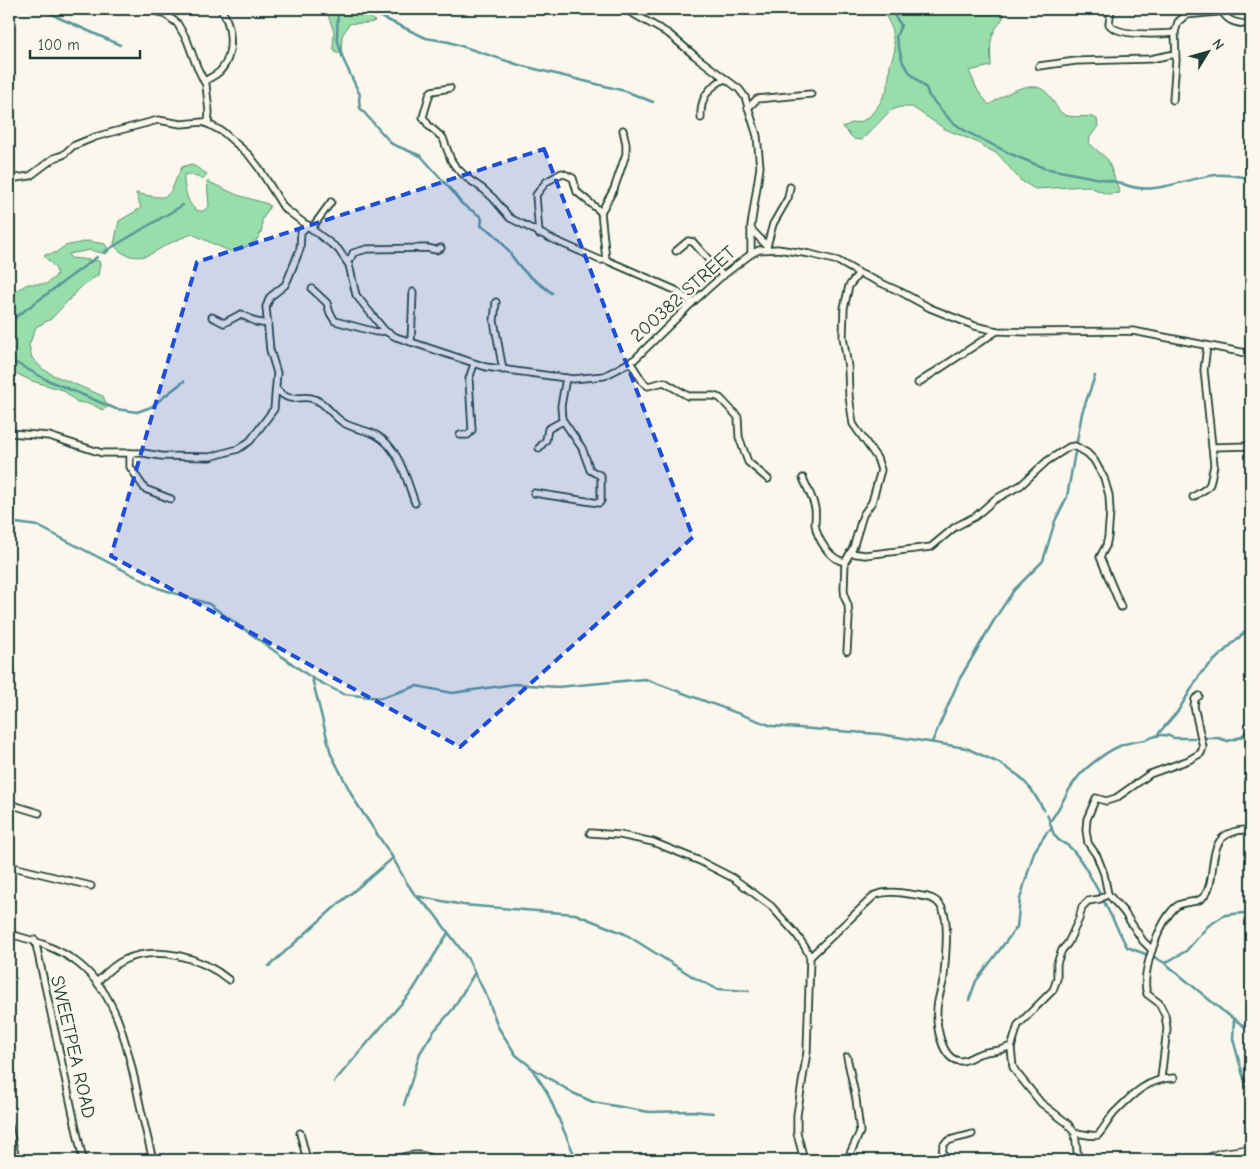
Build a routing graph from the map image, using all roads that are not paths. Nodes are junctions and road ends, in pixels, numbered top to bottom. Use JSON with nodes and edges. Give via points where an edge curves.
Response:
{"nodes":[{"id":1,"x":151,"y":9,"type":"edge"},
{"id":2,"x":221,"y":9,"type":"edge"},
{"id":3,"x":1111,"y":9,"type":"edge"},
{"id":4,"x":628,"y":10,"type":"edge"},
{"id":5,"x":1224,"y":10,"type":"edge"},
{"id":6,"x":1251,"y":25,"type":"edge"},
{"id":7,"x":1176,"y":33,"type":"junction"},
{"id":8,"x":1175,"y":54,"type":"junction"},
{"id":9,"x":1039,"y":66,"type":"dead end"},
{"id":10,"x":724,"y":79,"type":"junction"},
{"id":11,"x":204,"y":81,"type":"junction"},
{"id":12,"x":450,"y":88,"type":"dead end"},
{"id":13,"x":811,"y":94,"type":"dead end"},
{"id":14,"x":1173,"y":100,"type":"dead end"},
{"id":15,"x":748,"y":108,"type":"junction"},
{"id":16,"x":701,"y":118,"type":"dead end"},
{"id":17,"x":208,"y":124,"type":"junction"},
{"id":18,"x":623,"y":130,"type":"dead end"},
{"id":19,"x":9,"y":178,"type":"edge"},
{"id":20,"x":790,"y":187,"type":"dead end"},
{"id":21,"x":331,"y":202,"type":"dead end"},
{"id":22,"x":602,"y":212,"type":"junction"},
{"id":23,"x":310,"y":227,"type":"junction"},
{"id":24,"x":751,"y":229,"type":"junction"},
{"id":25,"x":539,"y":234,"type":"junction"},
{"id":26,"x":441,"y":248,"type":"dead end"},
{"id":27,"x":767,"y":248,"type":"junction"},
{"id":28,"x":676,"y":251,"type":"dead end"},
{"id":29,"x":751,"y":254,"type":"junction"},
{"id":30,"x":606,"y":260,"type":"junction"},
{"id":31,"x":347,"y":261,"type":"junction"},
{"id":32,"x":859,"y":274,"type":"junction"},
{"id":33,"x":722,"y":276,"type":"junction"},
{"id":34,"x":312,"y":289,"type":"dead end"},
{"id":35,"x":413,"y":292,"type":"dead end"},
{"id":36,"x":496,"y":302,"type":"dead end"},
{"id":37,"x":692,"y":303,"type":"junction"},
{"id":38,"x":212,"y":317,"type":"dead end"},
{"id":39,"x":268,"y":324,"type":"junction"},
{"id":40,"x":384,"y":331,"type":"junction"},
{"id":41,"x":997,"y":331,"type":"junction"},
{"id":42,"x":411,"y":342,"type":"junction"},
{"id":43,"x":1207,"y":346,"type":"junction"},
{"id":44,"x":1251,"y":354,"type":"edge"},
{"id":45,"x":630,"y":362,"type":"junction"},
{"id":46,"x":474,"y":364,"type":"junction"},
{"id":47,"x":503,"y":370,"type":"junction"},
{"id":48,"x":566,"y":378,"type":"junction"},
{"id":49,"x":918,"y":383,"type":"dead end"},
{"id":50,"x":276,"y":389,"type":"junction"},
{"id":51,"x":563,"y":421,"type":"junction"},
{"id":52,"x":9,"y":432,"type":"edge"},
{"id":53,"x":460,"y":435,"type":"dead end"},
{"id":54,"x":1251,"y":446,"type":"edge"},
{"id":55,"x":1212,"y":447,"type":"junction"},
{"id":56,"x":539,"y":448,"type":"dead end"},
{"id":57,"x":130,"y":453,"type":"junction"},
{"id":58,"x":803,"y":478,"type":"dead end"},
{"id":59,"x":768,"y":480,"type":"dead end"},
{"id":60,"x":534,"y":493,"type":"dead end"},
{"id":61,"x":1193,"y":497,"type":"dead end"},
{"id":62,"x":171,"y":499,"type":"dead end"},
{"id":63,"x":415,"y":503,"type":"dead end"},
{"id":64,"x":850,"y":553,"type":"junction"},
{"id":65,"x":845,"y":562,"type":"junction"},
{"id":66,"x":1121,"y":607,"type":"dead end"},
{"id":67,"x":847,"y":651,"type":"dead end"},
{"id":68,"x":1199,"y":696,"type":"dead end"},
{"id":69,"x":9,"y":804,"type":"edge"},
{"id":70,"x":40,"y":813,"type":"dead end"},
{"id":71,"x":1251,"y":832,"type":"edge"},
{"id":72,"x":590,"y":834,"type":"dead end"},
{"id":73,"x":9,"y":866,"type":"edge"},
{"id":74,"x":91,"y":886,"type":"dead end"},
{"id":75,"x":1108,"y":894,"type":"junction"},
{"id":76,"x":9,"y":934,"type":"edge"},
{"id":77,"x":35,"y":940,"type":"junction"},
{"id":78,"x":1152,"y":950,"type":"junction"},
{"id":79,"x":810,"y":957,"type":"junction"},
{"id":80,"x":229,"y":980,"type":"dead end"},
{"id":81,"x":97,"y":982,"type":"junction"},
{"id":82,"x":1010,"y":1048,"type":"junction"},
{"id":83,"x":847,"y":1057,"type":"dead end"},
{"id":84,"x":1161,"y":1078,"type":"junction"},
{"id":85,"x":1174,"y":1078,"type":"dead end"},
{"id":86,"x":9,"y":1126,"type":"edge"},
{"id":87,"x":300,"y":1133,"type":"dead end"},
{"id":88,"x":1075,"y":1133,"type":"junction"},
{"id":89,"x":972,"y":1134,"type":"dead end"},
{"id":90,"x":1251,"y":1150,"type":"edge"},
{"id":91,"x":16,"y":1160,"type":"edge"},
{"id":92,"x":83,"y":1160,"type":"edge"},
{"id":93,"x":154,"y":1160,"type":"edge"},
{"id":94,"x":307,"y":1160,"type":"edge"},
{"id":95,"x":391,"y":1160,"type":"edge"},
{"id":96,"x":434,"y":1160,"type":"edge"},
{"id":97,"x":804,"y":1160,"type":"edge"},
{"id":98,"x":847,"y":1160,"type":"edge"},
{"id":99,"x":945,"y":1160,"type":"edge"},
{"id":100,"x":1078,"y":1160,"type":"edge"},
{"id":101,"x":1205,"y":1160,"type":"edge"}],
"edges":[{"from":1,"to":11,"type":"street","via":[[182,29]]},
{"from":2,"to":11,"type":"street","via":[[228,23],[228,58],[220,71]]},
{"from":3,"to":7,"type":"street","via":[[1109,24],[1115,30],[1143,34]]},
{"from":4,"to":10,"type":"street","via":[[668,34]]},
{"from":5,"to":6,"type":"street","via":[[1230,20]]},
{"from":5,"to":7,"type":"street","via":[[1183,16]]},
{"from":7,"to":8,"type":"street"},
{"from":8,"to":9,"type":"street","via":[[1150,59],[1076,61]]},
{"from":8,"to":14,"type":"street"},
{"from":10,"to":15,"type":"street","via":[[742,94]]},
{"from":10,"to":16,"type":"street","via":[[706,93]]},
{"from":11,"to":17,"type":"street"},
{"from":12,"to":25,"type":"street","via":[[431,92],[423,117],[443,138],[451,160],[467,178],[483,189],[510,218]]},
{"from":13,"to":15,"type":"street","via":[[757,100]]},
{"from":15,"to":24,"type":"street","via":[[757,136],[760,167]]},
{"from":17,"to":19,"type":"street","via":[[158,120],[113,132],[73,146],[30,176]]},
{"from":17,"to":23,"type":"street","via":[[237,143],[259,168],[284,208]]},
{"from":18,"to":22,"type":"street","via":[[627,149],[624,162]]},
{"from":20,"to":27,"type":"street","via":[[788,198],[773,224]]},
{"from":21,"to":23,"type":"street"},
{"from":22,"to":25,"type":"street","via":[[577,192],[573,178],[562,173],[546,182],[536,195]]},
{"from":22,"to":30,"type":"street"},
{"from":23,"to":31,"type":"street","via":[[338,249]]},
{"from":23,"to":39,"type":"street","via":[[301,232],[300,250],[285,285],[267,301]]},
{"from":24,"to":27,"type":"street"},
{"from":24,"to":29,"type":"street"},
{"from":25,"to":30,"type":"street"},
{"from":26,"to":31,"type":"street","via":[[367,249],[353,253]]},
{"from":27,"to":29,"type":"street","name":"200382 STREET"},
{"from":27,"to":32,"type":"street","name":"200382 STREET","via":[[829,259]]},
{"from":28,"to":33,"type":"street","via":[[688,241],[694,242]]},
{"from":29,"to":33,"type":"street","name":"200382 STREET"},
{"from":30,"to":37,"type":"street","via":[[675,290]]},
{"from":31,"to":40,"type":"street","name":"200382 STREET","via":[[356,295]]},
{"from":32,"to":41,"type":"street","name":"200382 STREET","via":[[962,322]]},
{"from":32,"to":64,"type":"street","via":[[849,286],[844,308],[843,337],[849,396],[853,424],[877,458],[880,470],[872,502],[860,522]]},
{"from":33,"to":37,"type":"street","name":"200382 STREET"},
{"from":34,"to":40,"type":"street","via":[[328,303],[335,321],[376,332]]},
{"from":35,"to":42,"type":"street"},
{"from":36,"to":47,"type":"street","via":[[494,321]]},
{"from":37,"to":45,"type":"street","name":"200382 STREET"},
{"from":38,"to":39,"type":"street","via":[[224,323],[241,314]]},
{"from":39,"to":50,"type":"street","via":[[270,350],[277,373]]},
{"from":40,"to":42,"type":"street","name":"200382 STREET"},
{"from":41,"to":43,"type":"street","name":"200382 STREET","via":[[1133,331]]},
{"from":41,"to":49,"type":"street"},
{"from":42,"to":46,"type":"street","name":"200382 STREET"},
{"from":43,"to":44,"type":"street","name":"200382 STREET"},
{"from":43,"to":55,"type":"street","via":[[1204,370]]},
{"from":45,"to":48,"type":"street","name":"200382 STREET","via":[[604,376]]},
{"from":45,"to":59,"type":"street","via":[[648,386],[664,382],[688,396],[720,398],[738,417],[739,437],[748,462]]},
{"from":46,"to":47,"type":"street","name":"200382 STREET"},
{"from":46,"to":53,"type":"street","via":[[469,379],[472,430],[468,435]]},
{"from":47,"to":48,"type":"street","name":"200382 STREET"},
{"from":48,"to":51,"type":"street","via":[[561,406]]},
{"from":50,"to":57,"type":"street","via":[[271,415],[250,441],[238,449],[204,457]]},
{"from":50,"to":63,"type":"street","via":[[291,399],[311,398],[320,402],[342,422],[383,439],[398,460]]},
{"from":51,"to":56,"type":"street","via":[[548,429],[546,440]]},
{"from":51,"to":60,"type":"street","via":[[582,448],[590,470],[601,476],[601,501]]},
{"from":52,"to":57,"type":"street","via":[[49,436],[102,453]]},
{"from":54,"to":55,"type":"street"},
{"from":55,"to":61,"type":"street","via":[[1214,465],[1210,484]]},
{"from":57,"to":62,"type":"street","via":[[130,467],[145,489]]},
{"from":58,"to":65,"type":"street","via":[[815,508],[815,525],[821,540],[830,555]]},
{"from":64,"to":65,"type":"street"},
{"from":64,"to":66,"type":"street","via":[[865,555],[931,547],[994,500],[1028,480],[1047,461],[1075,446],[1094,460],[1109,495],[1110,525],[1100,557]]},
{"from":65,"to":67,"type":"street","via":[[844,589],[849,618]]},
{"from":68,"to":75,"type":"street","via":[[1194,706],[1203,747],[1201,753],[1150,774],[1116,798],[1106,801],[1096,798],[1094,802],[1086,830],[1088,843],[1104,874]]},
{"from":69,"to":70,"type":"street"},
{"from":71,"to":78,"type":"street","via":[[1239,830],[1222,837],[1206,893],[1200,900],[1176,907],[1163,925]]},
{"from":72,"to":79,"type":"street","via":[[620,835],[653,842],[733,878],[771,906],[796,934]]},
{"from":73,"to":74,"type":"street"},
{"from":75,"to":78,"type":"street"},
{"from":75,"to":82,"type":"street","via":[[1088,901],[1082,907],[1057,963],[1053,990],[1018,1024]]},
{"from":76,"to":77,"type":"street"},
{"from":77,"to":81,"type":"street","via":[[79,964]]},
{"from":77,"to":92,"type":"street","name":"SWEETPEA ROAD"},
{"from":78,"to":84,"type":"street","via":[[1146,991],[1159,1003],[1167,1029]]},
{"from":79,"to":82,"type":"street","via":[[874,895],[899,892],[933,898],[942,907],[946,921],[944,978],[937,1008],[939,1037],[944,1048],[963,1061],[982,1052]]},
{"from":79,"to":97,"type":"street","via":[[808,1052],[797,1115],[797,1133]]},
{"from":80,"to":81,"type":"street","via":[[213,967],[180,956],[153,954],[124,960]]},
{"from":81,"to":93,"type":"street","via":[[113,1006],[126,1042]]},
{"from":82,"to":88,"type":"street","via":[[1016,1072],[1041,1104]]},
{"from":83,"to":98,"type":"street","via":[[860,1132]]},
{"from":84,"to":85,"type":"street"},
{"from":84,"to":88,"type":"street","via":[[1133,1095],[1098,1135]]},
{"from":86,"to":91,"type":"street"},
{"from":87,"to":94,"type":"street"},
{"from":88,"to":100,"type":"street"},
{"from":89,"to":99,"type":"street","via":[[944,1144],[942,1153]]},
{"from":90,"to":101,"type":"street","via":[[1220,1154]]},
{"from":95,"to":96,"type":"street","via":[[414,1154]]}]}
